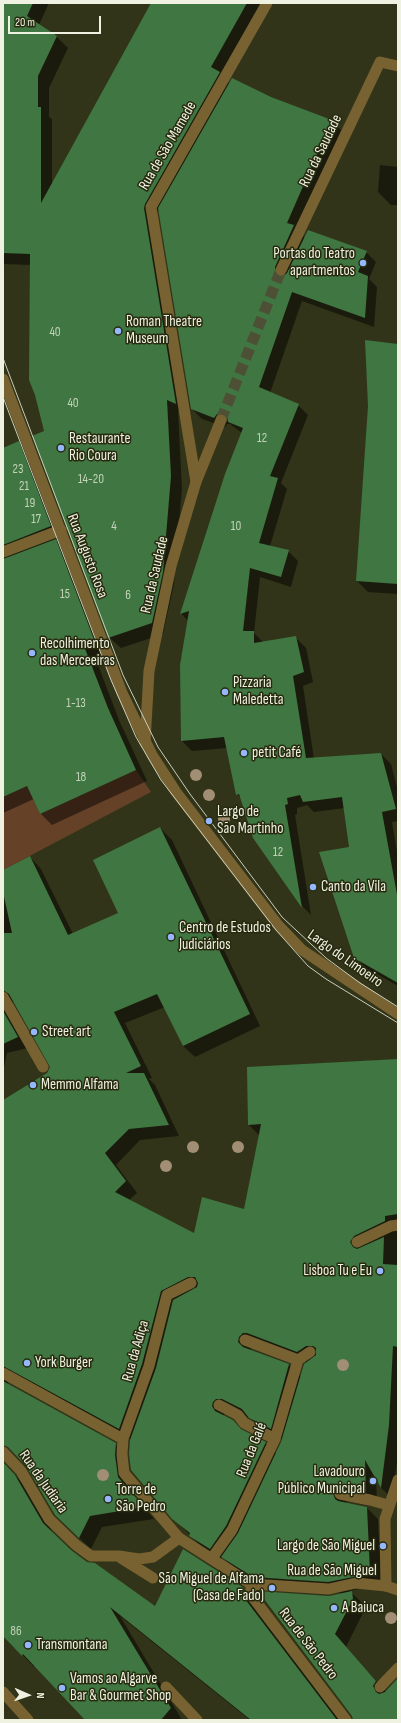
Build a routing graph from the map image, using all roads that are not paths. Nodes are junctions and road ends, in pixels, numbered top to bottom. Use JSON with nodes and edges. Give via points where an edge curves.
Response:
{"nodes":[{"id":1,"x":266,"y":3,"type":"edge"},
{"id":2,"x":398,"y":66,"type":"edge"},
{"id":3,"x":281,"y":270,"type":"tunnel mouth"},
{"id":4,"x":3,"y":379,"type":"edge"},
{"id":5,"x":221,"y":420,"type":"tunnel mouth"},
{"id":6,"x":196,"y":482,"type":"junction"},
{"id":7,"x":61,"y":530,"type":"junction"},
{"id":8,"x":3,"y":552,"type":"edge"},
{"id":9,"x":145,"y":743,"type":"junction"},
{"id":10,"x":3,"y":997,"type":"edge"},
{"id":11,"x":398,"y":1014,"type":"edge"},
{"id":12,"x":42,"y":1067,"type":"dead end"},
{"id":13,"x":398,"y":1225,"type":"edge"},
{"id":14,"x":357,"y":1242,"type":"dead end"},
{"id":15,"x":191,"y":1283,"type":"dead end"},
{"id":16,"x":245,"y":1340,"type":"dead end"},
{"id":17,"x":310,"y":1352,"type":"dead end"},
{"id":18,"x":298,"y":1360,"type":"junction"},
{"id":19,"x":3,"y":1373,"type":"edge"},
{"id":20,"x":219,"y":1405,"type":"dead end"},
{"id":21,"x":123,"y":1439,"type":"junction"},
{"id":22,"x":275,"y":1439,"type":"junction"},
{"id":23,"x":3,"y":1452,"type":"edge"},
{"id":24,"x":398,"y":1480,"type":"edge"},
{"id":25,"x":340,"y":1494,"type":"dead end"},
{"id":26,"x":388,"y":1505,"type":"junction"},
{"id":27,"x":179,"y":1538,"type":"junction"},
{"id":28,"x":207,"y":1555,"type":"junction"},
{"id":29,"x":119,"y":1556,"type":"junction"},
{"id":30,"x":153,"y":1578,"type":"dead end"},
{"id":31,"x":251,"y":1584,"type":"junction"},
{"id":32,"x":386,"y":1586,"type":"junction"},
{"id":33,"x":398,"y":1590,"type":"edge"},
{"id":34,"x":398,"y":1668,"type":"edge"},
{"id":35,"x":166,"y":1687,"type":"dead end"},
{"id":36,"x":380,"y":1687,"type":"dead end"},
{"id":37,"x":3,"y":1692,"type":"edge"},
{"id":38,"x":28,"y":1720,"type":"edge"},
{"id":39,"x":197,"y":1720,"type":"edge"},
{"id":40,"x":346,"y":1720,"type":"edge"}],
"edges":[{"from":1,"to":6,"type":"street","name":"Rua de São Mamede","via":[[151,207]]},
{"from":2,"to":3,"type":"street","name":"Rua da Saudade","via":[[380,62]]},
{"from":4,"to":7,"type":"street","name":"Rua Augusto Rosa"},
{"from":5,"to":6,"type":"street","name":"Rua da Saudade"},
{"from":6,"to":9,"type":"street","name":"Rua da Saudade","via":[[171,566],[149,671]]},
{"from":7,"to":8,"type":"street"},
{"from":7,"to":9,"type":"street","name":"Rua Augusto Rosa","via":[[122,693]]},
{"from":9,"to":11,"type":"street","name":"Largo do Limoeiro","via":[[176,792],[278,925],[302,950]]},
{"from":10,"to":12,"type":"street"},
{"from":13,"to":14,"type":"street"},
{"from":15,"to":21,"type":"street","name":"Rua da Adiça","via":[[167,1295],[149,1366]]},
{"from":16,"to":18,"type":"street"},
{"from":17,"to":18,"type":"street"},
{"from":18,"to":22,"type":"street","name":"Rua da Galé"},
{"from":19,"to":21,"type":"street"},
{"from":20,"to":22,"type":"street","via":[[238,1415],[244,1424]]},
{"from":21,"to":27,"type":"street","name":"Rua da Adiça","via":[[124,1473]]},
{"from":22,"to":28,"type":"street","name":"Rua da Galé","via":[[232,1530]]},
{"from":23,"to":29,"type":"street","name":"Rua da Judiaria","via":[[21,1471],[49,1519],[76,1545],[91,1556]]},
{"from":24,"to":26,"type":"street"},
{"from":25,"to":26,"type":"street"},
{"from":26,"to":32,"type":"street","via":[[385,1519]]},
{"from":27,"to":28,"type":"street","name":"Rua da Adiça"},
{"from":27,"to":29,"type":"street","name":"Rua da Judiaria","via":[[153,1557],[139,1559]]},
{"from":28,"to":31,"type":"street"},
{"from":29,"to":30,"type":"street"},
{"from":31,"to":32,"type":"street","name":"Rua de São Miguel","via":[[329,1589],[356,1583]]},
{"from":31,"to":40,"type":"street","name":"Rua de São Pedro","via":[[251,1595]]},
{"from":32,"to":33,"type":"street","name":"Rua de São Miguel"},
{"from":34,"to":36,"type":"street"},
{"from":35,"to":39,"type":"street"},
{"from":37,"to":38,"type":"street"}]}
